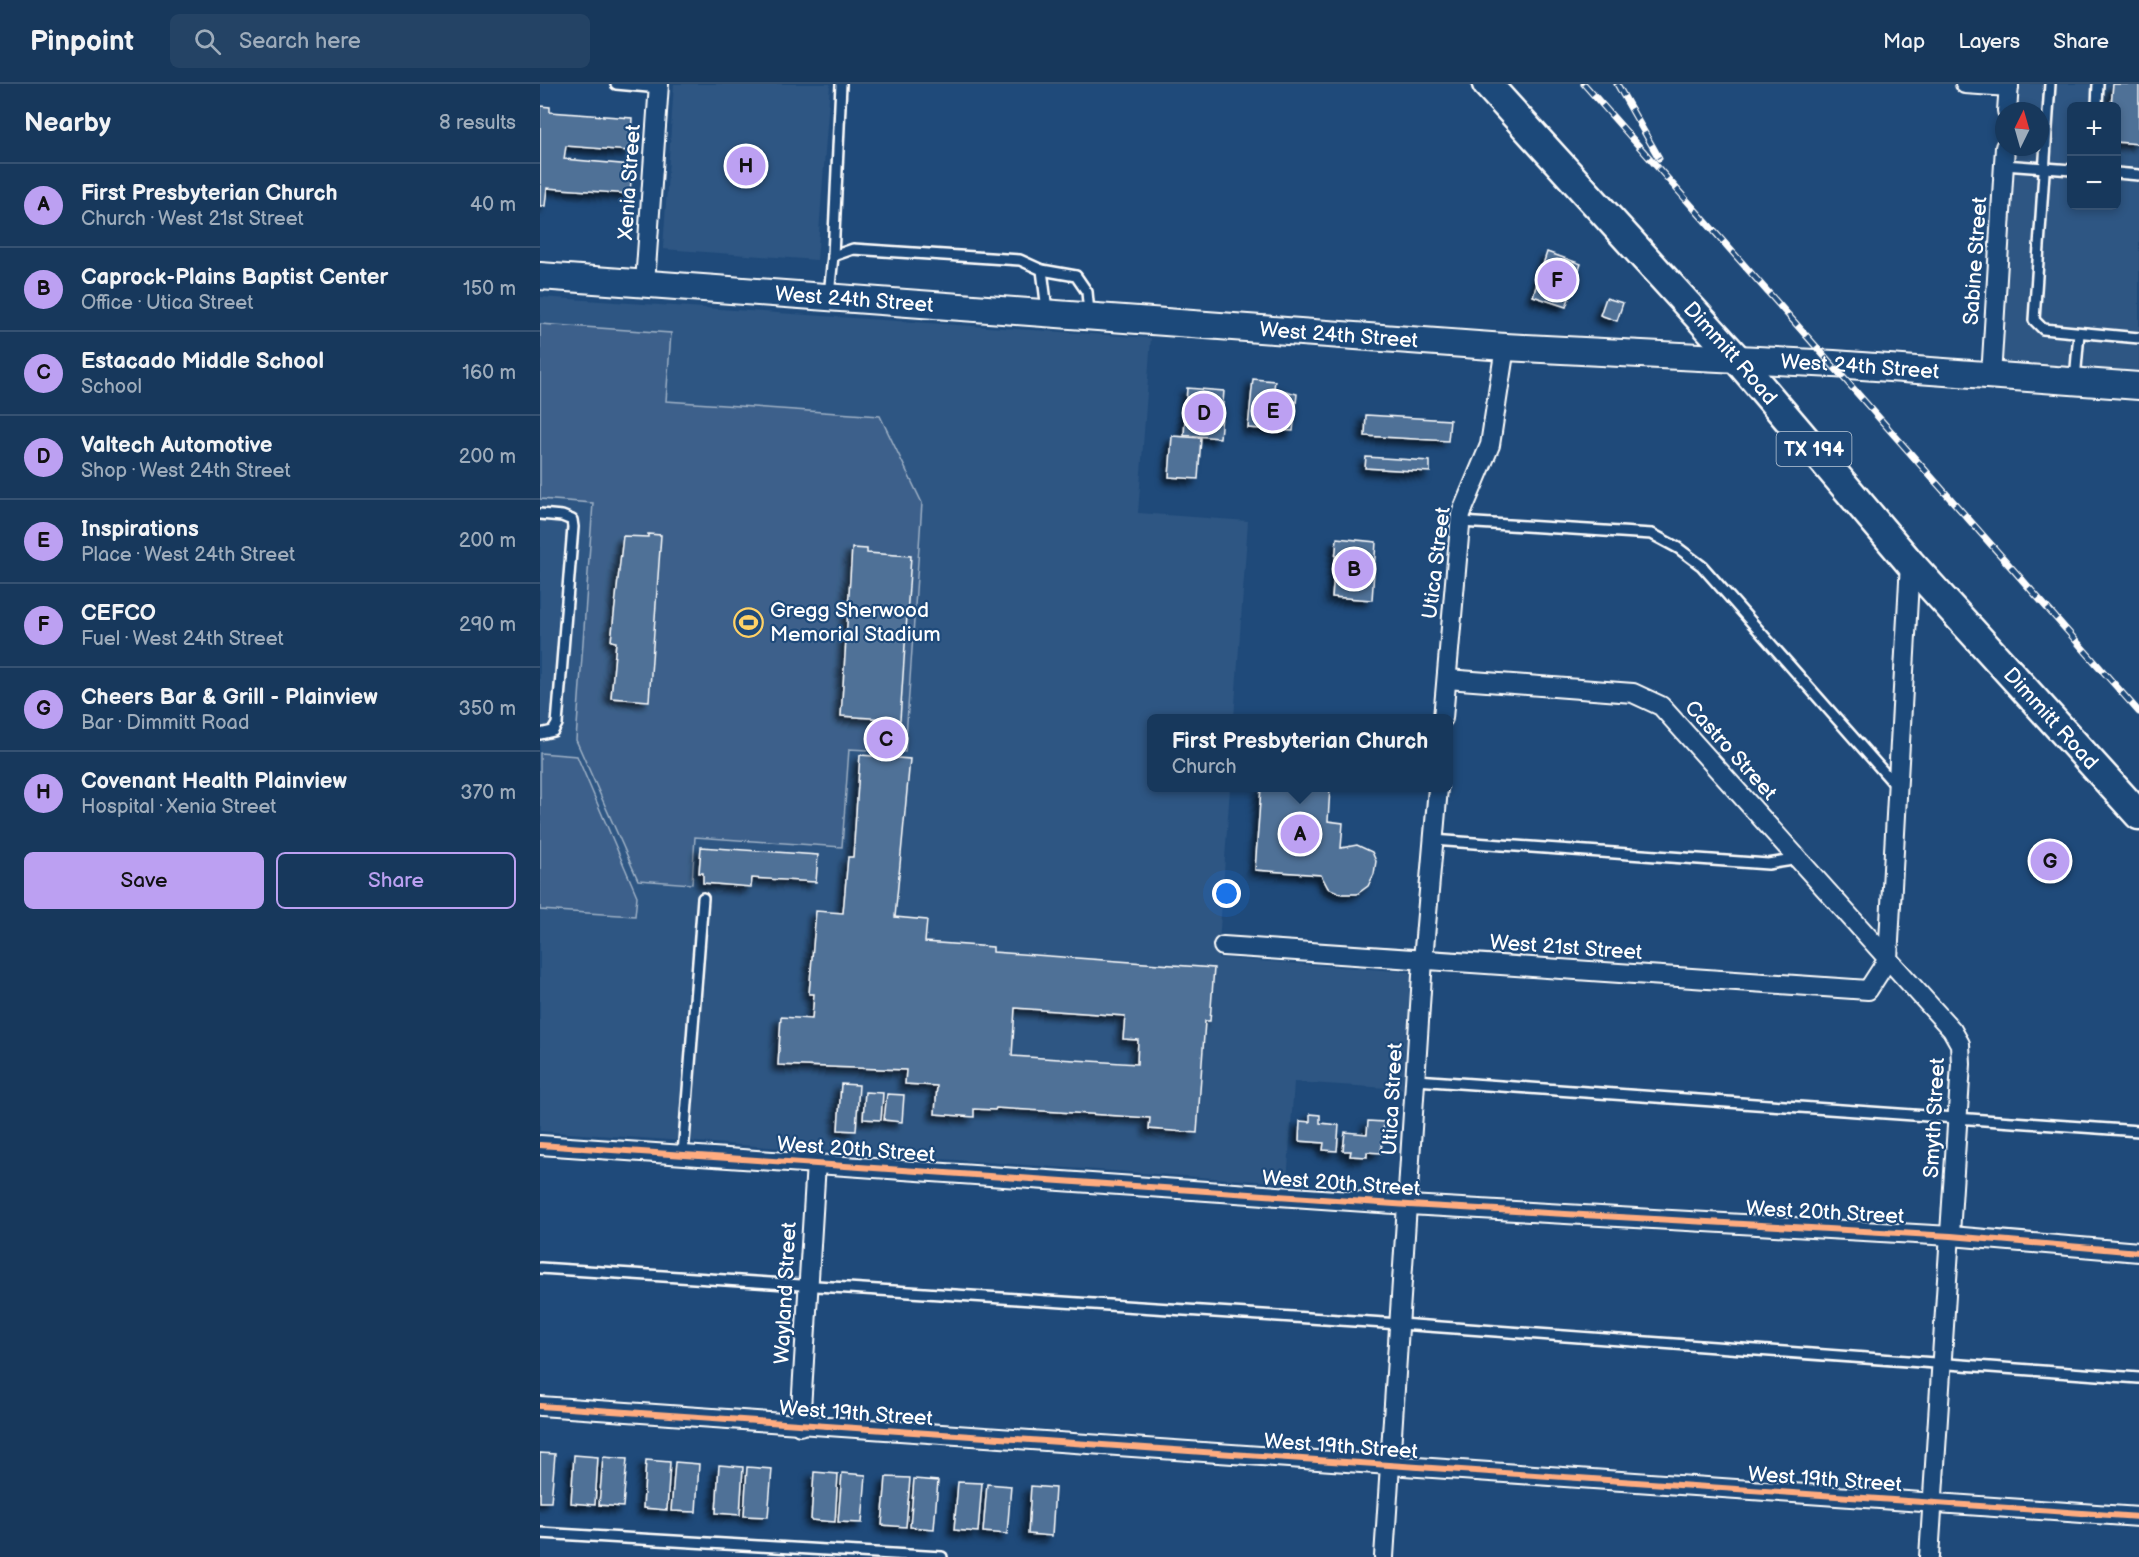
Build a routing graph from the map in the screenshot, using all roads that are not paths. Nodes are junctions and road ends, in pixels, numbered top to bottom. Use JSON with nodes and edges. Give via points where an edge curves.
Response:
{"nodes":[{"id":1,"x":616,"y":84,"type":"edge"},
{"id":2,"x":841,"y":84,"type":"edge"},
{"id":3,"x":1487,"y":84,"type":"edge"},
{"id":4,"x":1965,"y":84,"type":"edge"},
{"id":5,"x":2050,"y":84,"type":"edge"},
{"id":6,"x":2098,"y":84,"type":"edge"},
{"id":7,"x":2009,"y":85,"type":"edge"},
{"id":8,"x":659,"y":86,"type":"edge"},
{"id":9,"x":2008,"y":102,"type":"edge"},
{"id":10,"x":2097,"y":102,"type":"edge"},
{"id":11,"x":2005,"y":156,"type":"edge"},
{"id":12,"x":2044,"y":168,"type":"junction"},
{"id":13,"x":2067,"y":170,"type":"edge"},
{"id":14,"x":2121,"y":173,"type":"edge"},
{"id":15,"x":2139,"y":175,"type":"edge"},
{"id":16,"x":833,"y":256,"type":"junction"},
{"id":17,"x":1042,"y":270,"type":"junction"},
{"id":18,"x":540,"y":276,"type":"edge"},
{"id":19,"x":645,"y":283,"type":"junction"},
{"id":20,"x":829,"y":296,"type":"junction"},
{"id":21,"x":1047,"y":312,"type":"junction"},
{"id":22,"x":1089,"y":316,"type":"junction"},
{"id":23,"x":2079,"y":333,"type":"junction"},
{"id":24,"x":2139,"y":338,"type":"edge"},
{"id":25,"x":1505,"y":346,"type":"junction"},
{"id":26,"x":1737,"y":359,"type":"junction"},
{"id":27,"x":1991,"y":377,"type":"junction"},
{"id":28,"x":2075,"y":382,"type":"junction"},
{"id":29,"x":2139,"y":386,"type":"edge"},
{"id":30,"x":540,"y":514,"type":"edge"},
{"id":31,"x":1460,"y":522,"type":"junction"},
{"id":32,"x":1910,"y":563,"type":"junction"},
{"id":33,"x":1447,"y":680,"type":"junction"},
{"id":34,"x":1443,"y":714,"type":"edge"},
{"id":35,"x":540,"y":734,"type":"edge"},
{"id":36,"x":1898,"y":788,"type":"junction"},
{"id":37,"x":1437,"y":792,"type":"edge"},
{"id":38,"x":2139,"y":815,"type":"edge"},
{"id":39,"x":1433,"y":840,"type":"junction"},
{"id":40,"x":1799,"y":859,"type":"junction"},
{"id":41,"x":703,"y":898,"type":"dead end"},
{"id":42,"x":1223,"y":946,"type":"dead end"},
{"id":43,"x":1888,"y":959,"type":"junction"},
{"id":44,"x":1423,"y":960,"type":"junction"},
{"id":45,"x":1416,"y":1080,"type":"junction"},
{"id":46,"x":1958,"y":1118,"type":"junction"},
{"id":47,"x":2139,"y":1131,"type":"edge"},
{"id":48,"x":540,"y":1145,"type":"edge"},
{"id":49,"x":683,"y":1154,"type":"junction"},
{"id":50,"x":816,"y":1163,"type":"junction"},
{"id":51,"x":1408,"y":1205,"type":"junction"},
{"id":52,"x":1951,"y":1236,"type":"junction"},
{"id":53,"x":2139,"y":1252,"type":"edge"},
{"id":54,"x":540,"y":1268,"type":"edge"},
{"id":55,"x":808,"y":1286,"type":"junction"},
{"id":56,"x":1400,"y":1324,"type":"junction"},
{"id":57,"x":1942,"y":1364,"type":"junction"},
{"id":58,"x":2139,"y":1378,"type":"edge"},
{"id":59,"x":540,"y":1406,"type":"edge"},
{"id":60,"x":800,"y":1426,"type":"junction"},
{"id":61,"x":1390,"y":1466,"type":"junction"},
{"id":62,"x":1934,"y":1503,"type":"junction"},
{"id":63,"x":2139,"y":1517,"type":"edge"},
{"id":64,"x":540,"y":1533,"type":"edge"},
{"id":65,"x":942,"y":1557,"type":"edge"},
{"id":66,"x":1384,"y":1557,"type":"edge"},
{"id":67,"x":1929,"y":1557,"type":"edge"}],
"edges":[{"from":1,"to":8,"type":"lane"},
{"from":2,"to":16,"type":"lane"},
{"from":3,"to":26,"type":"main road","name":"Dimmitt Road","number":"TX 194"},
{"from":4,"to":7,"type":"street"},
{"from":5,"to":12,"type":"lane"},
{"from":6,"to":10,"type":"lane"},
{"from":7,"to":9,"type":"street"},
{"from":8,"to":19,"type":"street","name":"Xenia Street"},
{"from":11,"to":12,"type":"lane"},
{"from":11,"to":27,"type":"street","name":"Sabine Street"},
{"from":12,"to":13,"type":"lane"},
{"from":12,"to":23,"type":"lane","via":[[2034,320],[2043,329]]},
{"from":14,"to":15,"type":"lane"},
{"from":16,"to":17,"type":"lane","via":[[853,249],[1020,260]]},
{"from":16,"to":20,"type":"lane"},
{"from":17,"to":21,"type":"lane"},
{"from":17,"to":22,"type":"lane","via":[[1076,276],[1087,292]]},
{"from":18,"to":19,"type":"main road","name":"West 24th Street"},
{"from":19,"to":20,"type":"main road","name":"West 24th Street"},
{"from":20,"to":21,"type":"main road","name":"West 24th Street"},
{"from":21,"to":22,"type":"main road","name":"West 24th Street"},
{"from":22,"to":25,"type":"main road","name":"West 24th Street"},
{"from":23,"to":24,"type":"lane"},
{"from":23,"to":28,"type":"lane"},
{"from":25,"to":26,"type":"main road","name":"West 24th Street"},
{"from":25,"to":31,"type":"street","name":"Utica Street","via":[[1490,445]]},
{"from":26,"to":27,"type":"main road","name":"West 24th Street"},
{"from":26,"to":32,"type":"main road","name":"Dimmitt Road","number":"TX 194"},
{"from":27,"to":28,"type":"main road","name":"West 24th Street"},
{"from":28,"to":29,"type":"main road","name":"West 24th Street"},
{"from":30,"to":35,"type":"lane","via":[[562,516],[572,520],[573,527],[557,724],[553,732]]},
{"from":31,"to":33,"type":"street","name":"Utica Street"},
{"from":31,"to":36,"type":"lane","via":[[1662,537],[1702,566]]},
{"from":32,"to":36,"type":"street"},
{"from":32,"to":38,"type":"main road","name":"Dimmitt Road","number":"TX 194"},
{"from":33,"to":34,"type":"street","name":"Utica Street"},
{"from":33,"to":40,"type":"street","name":"Castro Street","via":[[1633,693],[1661,706]]},
{"from":36,"to":43,"type":"street"},
{"from":37,"to":39,"type":"street","name":"Utica Street"},
{"from":39,"to":40,"type":"lane","via":[[1768,864]]},
{"from":39,"to":44,"type":"street","name":"Utica Street"},
{"from":40,"to":43,"type":"street","name":"Castro Street"},
{"from":41,"to":49,"type":"lane"},
{"from":42,"to":44,"type":"street","name":"West 21st Street"},
{"from":43,"to":44,"type":"street","name":"West 21st Street","via":[[1868,990]]},
{"from":43,"to":46,"type":"street","name":"Smyth Street","via":[[1960,1044]]},
{"from":44,"to":45,"type":"street","name":"Utica Street"},
{"from":45,"to":46,"type":"lane"},
{"from":45,"to":51,"type":"street","name":"Utica Street"},
{"from":46,"to":47,"type":"lane"},
{"from":46,"to":52,"type":"street","name":"Smyth Street"},
{"from":48,"to":49,"type":"street","name":"West 20th Street"},
{"from":49,"to":50,"type":"street","name":"West 20th Street"},
{"from":50,"to":51,"type":"street","name":"West 20th Street"},
{"from":50,"to":55,"type":"street","name":"Wayland Street"},
{"from":51,"to":52,"type":"street","name":"West 20th Street"},
{"from":51,"to":56,"type":"street","name":"Utica Street"},
{"from":52,"to":53,"type":"street","name":"West 20th Street"},
{"from":52,"to":57,"type":"street","name":"Smyth Street"},
{"from":54,"to":55,"type":"lane"},
{"from":55,"to":56,"type":"lane"},
{"from":55,"to":60,"type":"street","name":"Wayland Street"},
{"from":56,"to":57,"type":"lane"},
{"from":56,"to":61,"type":"street","name":"Utica Street"},
{"from":57,"to":58,"type":"lane"},
{"from":57,"to":62,"type":"street","name":"Smyth Street"},
{"from":59,"to":60,"type":"street","name":"West 19th Street"},
{"from":60,"to":61,"type":"street","name":"West 19th Street"},
{"from":61,"to":62,"type":"street","name":"West 19th Street"},
{"from":61,"to":66,"type":"street","name":"Utica Street"},
{"from":62,"to":63,"type":"street","name":"West 19th Street"},
{"from":62,"to":67,"type":"street","name":"Smyth Street"},
{"from":64,"to":65,"type":"lane"}]}
